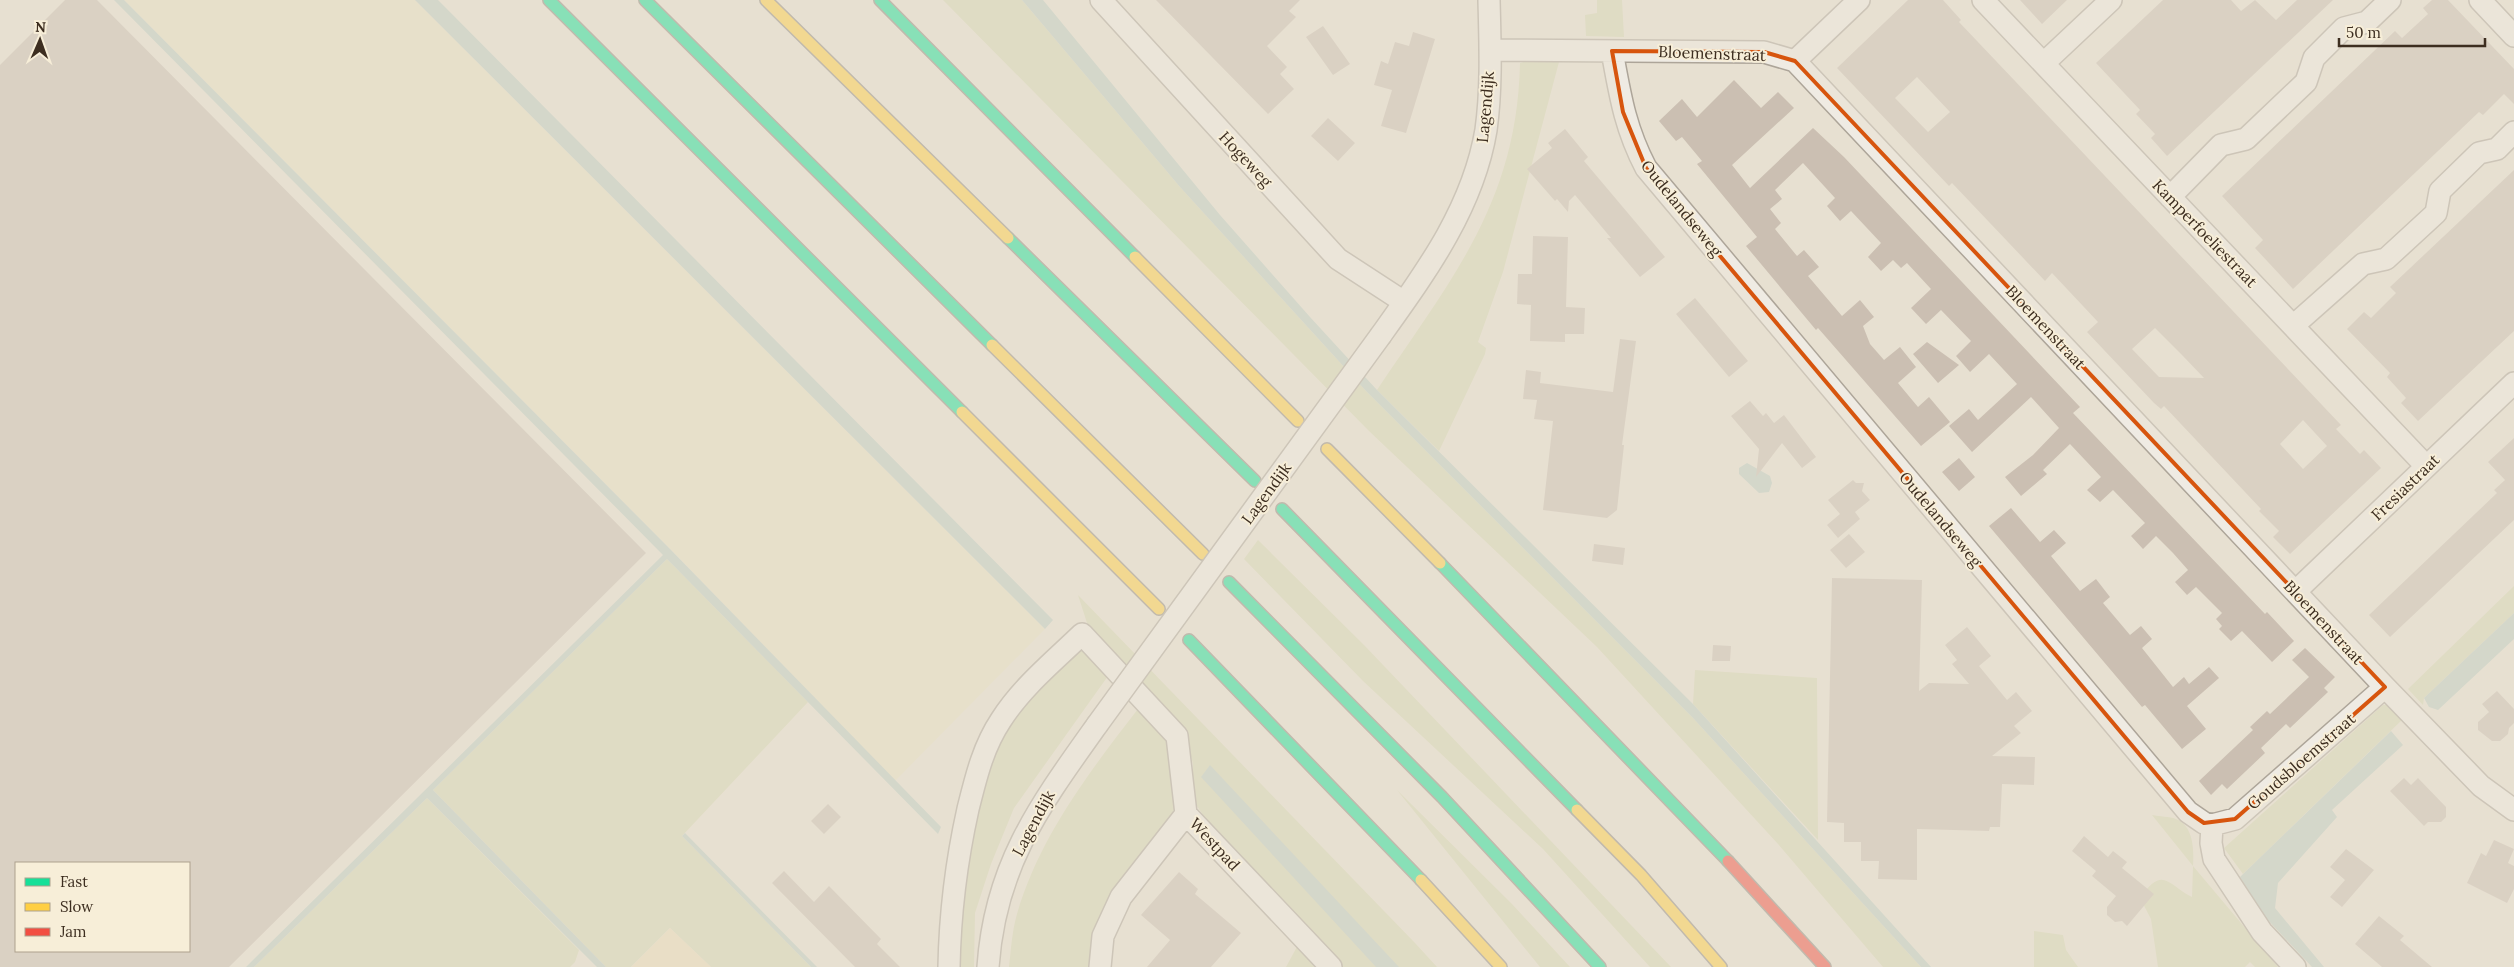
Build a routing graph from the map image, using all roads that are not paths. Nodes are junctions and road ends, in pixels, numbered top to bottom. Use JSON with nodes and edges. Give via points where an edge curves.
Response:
{"nodes":[{"id":1,"x":549,"y":0,"type":"edge"},
{"id":2,"x":645,"y":0,"type":"edge"},
{"id":3,"x":766,"y":0,"type":"edge"},
{"id":4,"x":880,"y":0,"type":"edge"},
{"id":5,"x":1101,"y":0,"type":"edge"},
{"id":6,"x":1490,"y":0,"type":"edge"},
{"id":7,"x":1859,"y":0,"type":"edge"},
{"id":8,"x":1984,"y":0,"type":"edge"},
{"id":9,"x":2111,"y":0,"type":"edge"},
{"id":10,"x":2390,"y":0,"type":"edge"},
{"id":11,"x":2480,"y":0,"type":"edge"},
{"id":12,"x":2514,"y":36,"type":"edge"},
{"id":13,"x":1490,"y":50,"type":"junction"},
{"id":14,"x":1612,"y":51,"type":"junction"},
{"id":15,"x":1795,"y":61,"type":"junction"},
{"id":16,"x":2044,"y":63,"type":"junction"},
{"id":17,"x":2514,"y":132,"type":"edge"},
{"id":18,"x":2170,"y":197,"type":"junction"},
{"id":19,"x":1404,"y":302,"type":"junction"},
{"id":20,"x":2293,"y":326,"type":"junction"},
{"id":21,"x":2514,"y":383,"type":"edge"},
{"id":22,"x":1298,"y":421,"type":"dead end"},
{"id":23,"x":1326,"y":449,"type":"dead end"},
{"id":24,"x":2426,"y":466,"type":"junction"},
{"id":25,"x":1255,"y":481,"type":"dead end"},
{"id":26,"x":1282,"y":509,"type":"dead end"},
{"id":27,"x":1203,"y":554,"type":"dead end"},
{"id":28,"x":1229,"y":582,"type":"dead end"},
{"id":29,"x":2296,"y":591,"type":"junction"},
{"id":30,"x":1159,"y":609,"type":"dead end"},
{"id":31,"x":1189,"y":640,"type":"dead end"},
{"id":32,"x":2385,"y":687,"type":"junction"},
{"id":33,"x":2514,"y":810,"type":"edge"},
{"id":34,"x":1186,"y":814,"type":"junction"},
{"id":35,"x":2212,"y":824,"type":"junction"},
{"id":36,"x":949,"y":967,"type":"edge"},
{"id":37,"x":988,"y":967,"type":"edge"},
{"id":38,"x":1100,"y":967,"type":"edge"},
{"id":39,"x":1330,"y":967,"type":"edge"},
{"id":40,"x":1500,"y":967,"type":"edge"},
{"id":41,"x":1600,"y":967,"type":"edge"},
{"id":42,"x":1722,"y":967,"type":"edge"},
{"id":43,"x":1824,"y":967,"type":"edge"},
{"id":44,"x":2296,"y":967,"type":"edge"}],
"edges":[{"from":1,"to":30,"type":"highway"},
{"from":2,"to":27,"type":"highway"},
{"from":3,"to":25,"type":"highway"},
{"from":4,"to":22,"type":"highway"},
{"from":5,"to":19,"type":"street","name":"Hogeweg","via":[[1338,259]]},
{"from":6,"to":13,"type":"street","name":"Lagendijk"},
{"from":7,"to":15,"type":"street"},
{"from":8,"to":16,"type":"street","name":"Kamperfoeliestraat"},
{"from":9,"to":16,"type":"street"},
{"from":10,"to":18,"type":"street","via":[[2367,22],[2344,28],[2314,58],[2306,82],[2246,139],[2221,145]]},
{"from":11,"to":12,"type":"street"},
{"from":13,"to":14,"type":"street","name":"Bloemenstraat"},
{"from":13,"to":19,"type":"street","name":"Lagendijk","via":[[1486,129],[1478,164],[1460,212],[1431,264]]},
{"from":14,"to":15,"type":"street","name":"Bloemenstraat","via":[[1764,52]]},
{"from":14,"to":35,"type":"street","name":"Oudelandseweg","via":[[1623,112],[1632,141],[1646,168],[2188,812],[2204,823]]},
{"from":15,"to":29,"type":"street","name":"Bloemenstraat"},
{"from":16,"to":18,"type":"street","name":"Kamperfoeliestraat"},
{"from":17,"to":20,"type":"street","via":[[2496,149],[2479,153],[2440,191],[2436,212],[2386,260],[2363,264]]},
{"from":18,"to":20,"type":"street","name":"Kamperfoeliestraat"},
{"from":19,"to":37,"type":"street","name":"Lagendijk","bridge":true,"via":[[1043,800],[1018,846],[1000,896]]},
{"from":20,"to":24,"type":"street","name":"Kamperfoeliestraat"},
{"from":21,"to":24,"type":"street","name":"Fresiastraat"},
{"from":23,"to":43,"type":"highway","via":[[1740,872]]},
{"from":24,"to":29,"type":"street","name":"Fresiastraat"},
{"from":26,"to":42,"type":"highway","via":[[1641,875]]},
{"from":28,"to":41,"type":"highway","via":[[1442,797]]},
{"from":29,"to":32,"type":"street","name":"Bloemenstraat"},
{"from":31,"to":40,"type":"highway","via":[[1392,848]]},
{"from":32,"to":33,"type":"street","name":"Bloemenstraat","via":[[2481,786]]},
{"from":32,"to":35,"type":"street","name":"Goudsbloemstraat","via":[[2235,818]]},
{"from":34,"to":36,"type":"street","name":"Westpad","via":[[1177,736],[1082,634],[1031,682],[1001,719],[986,746],[976,773],[956,866],[950,913]]},
{"from":34,"to":38,"type":"street","via":[[1121,897],[1103,936]]},
{"from":34,"to":39,"type":"street","name":"Westpad"},
{"from":35,"to":44,"type":"street","via":[[2214,859],[2262,932]]}]}
